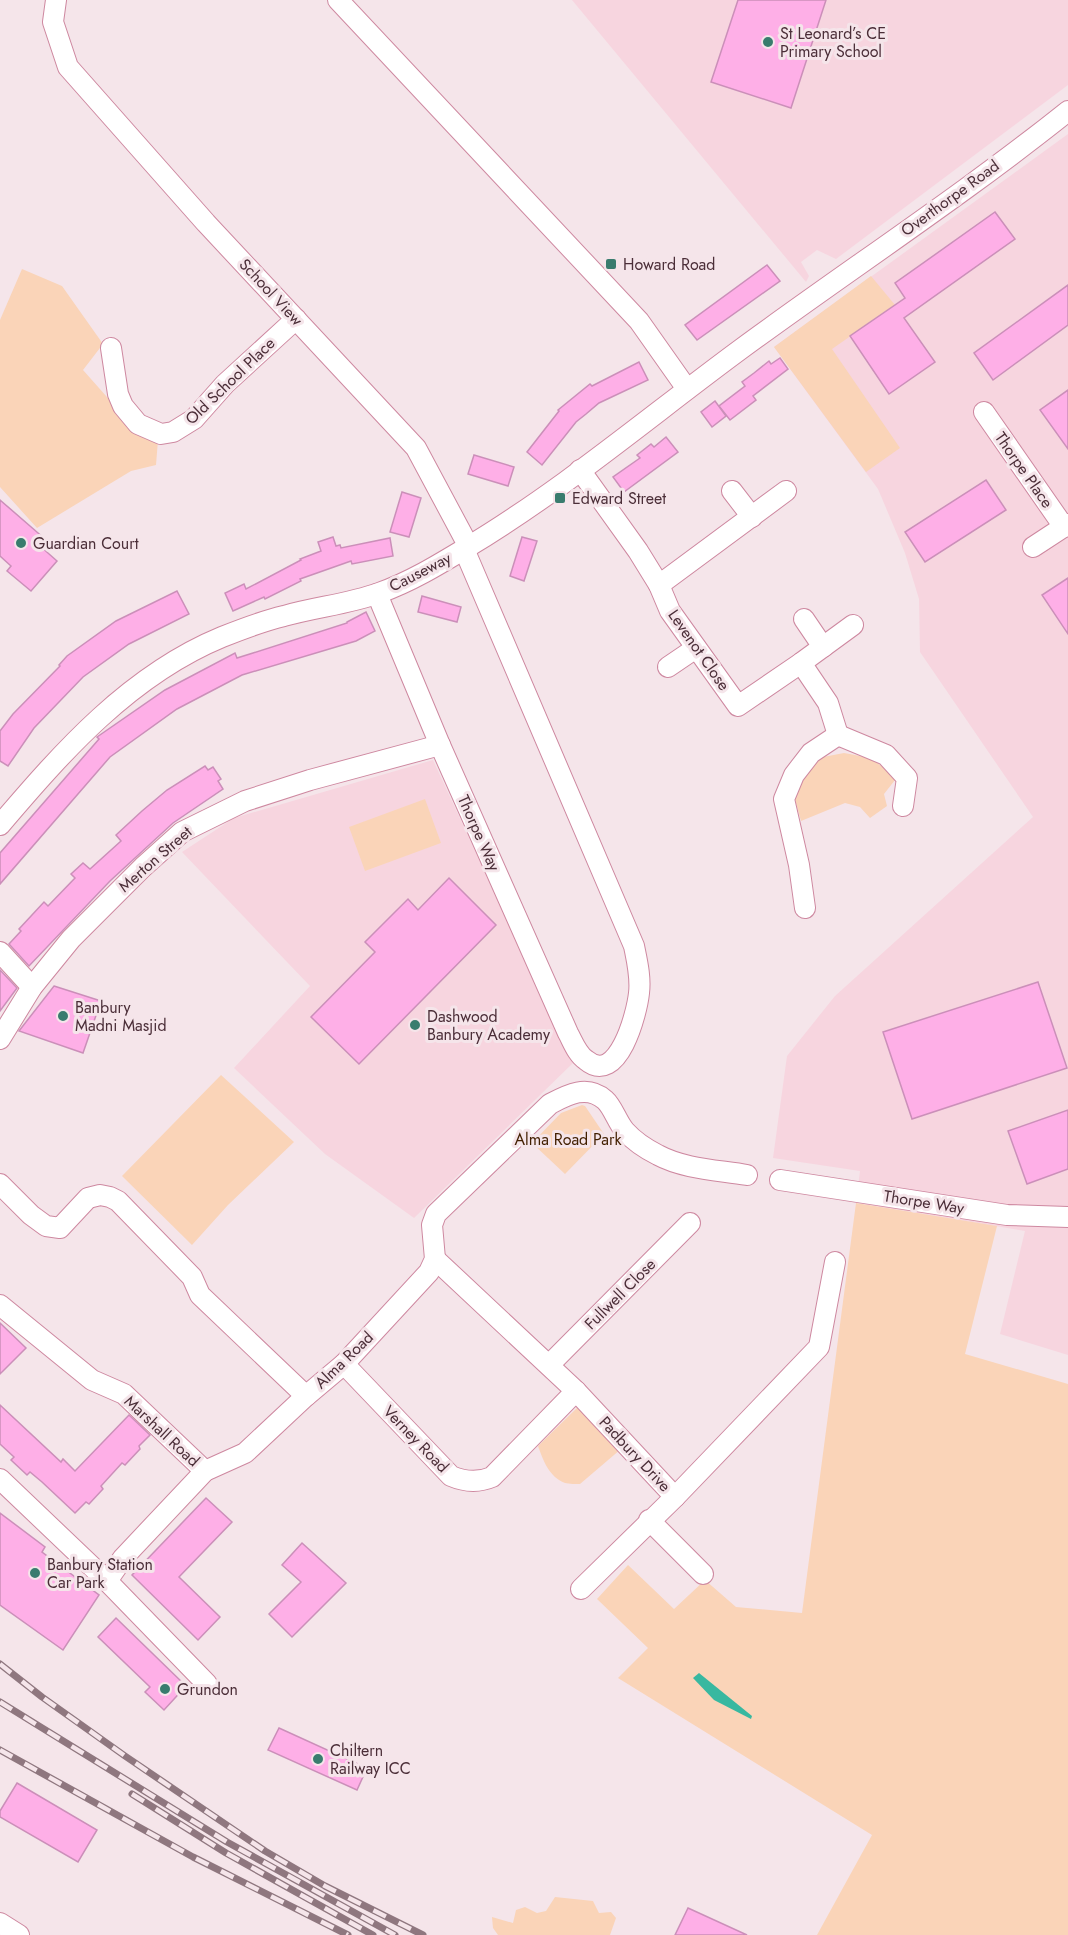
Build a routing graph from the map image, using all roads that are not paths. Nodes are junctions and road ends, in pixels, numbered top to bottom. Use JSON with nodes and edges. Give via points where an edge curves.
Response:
{"nodes":[{"id":1,"x":56,"y":0,"type":"edge"},
{"id":2,"x":338,"y":0,"type":"edge"},
{"id":3,"x":1068,"y":111,"type":"edge"},
{"id":4,"x":830,"y":284,"type":"joint"},
{"id":5,"x":296,"y":319,"type":"junction"},
{"id":6,"x":111,"y":348,"type":"dead end"},
{"id":7,"x":687,"y":389,"type":"junction"},
{"id":8,"x":984,"y":412,"type":"dead end"},
{"id":9,"x":580,"y":470,"type":"junction"},
{"id":10,"x":732,"y":491,"type":"dead end"},
{"id":11,"x":786,"y":491,"type":"dead end"},
{"id":12,"x":752,"y":517,"type":"junction"},
{"id":13,"x":1066,"y":526,"type":"edge"},
{"id":14,"x":1033,"y":547,"type":"dead end"},
{"id":15,"x":467,"y":548,"type":"junction"},
{"id":16,"x":659,"y":585,"type":"junction"},
{"id":17,"x":377,"y":594,"type":"junction"},
{"id":18,"x":804,"y":619,"type":"dead end"},
{"id":19,"x":853,"y":625,"type":"dead end"},
{"id":20,"x":823,"y":647,"type":"junction"},
{"id":21,"x":696,"y":648,"type":"junction"},
{"id":22,"x":801,"y":663,"type":"junction"},
{"id":23,"x":668,"y":667,"type":"dead end"},
{"id":24,"x":838,"y":735,"type":"junction"},
{"id":25,"x":440,"y":745,"type":"junction"},
{"id":26,"x":903,"y":806,"type":"dead end"},
{"id":27,"x":0,"y":825,"type":"edge"},
{"id":28,"x":805,"y":908,"type":"dead end"},
{"id":29,"x":0,"y":952,"type":"edge"},
{"id":30,"x":32,"y":987,"type":"junction"},
{"id":31,"x":0,"y":1039,"type":"edge"},
{"id":32,"x":747,"y":1175,"type":"dead end"},
{"id":33,"x":780,"y":1180,"type":"dead end"},
{"id":34,"x":0,"y":1184,"type":"edge"},
{"id":35,"x":1068,"y":1217,"type":"edge"},
{"id":36,"x":690,"y":1223,"type":"dead end"},
{"id":37,"x":435,"y":1259,"type":"junction"},
{"id":38,"x":835,"y":1262,"type":"dead end"},
{"id":39,"x":0,"y":1305,"type":"edge"},
{"id":40,"x":344,"y":1364,"type":"junction"},
{"id":41,"x":549,"y":1365,"type":"junction"},
{"id":42,"x":576,"y":1391,"type":"junction"},
{"id":43,"x":306,"y":1396,"type":"junction"},
{"id":44,"x":206,"y":1471,"type":"junction"},
{"id":45,"x":0,"y":1479,"type":"edge"},
{"id":46,"x":675,"y":1497,"type":"junction"},
{"id":47,"x":649,"y":1520,"type":"junction"},
{"id":48,"x":703,"y":1574,"type":"dead end"},
{"id":49,"x":107,"y":1581,"type":"junction"},
{"id":50,"x":581,"y":1589,"type":"dead end"},
{"id":51,"x":207,"y":1684,"type":"dead end"},
{"id":52,"x":0,"y":1923,"type":"edge"},
{"id":53,"x":19,"y":1935,"type":"edge"}],
"edges":[{"from":1,"to":5,"type":"street","name":"School View","via":[[53,22],[68,67]]},
{"from":2,"to":7,"type":"street","via":[[639,321]]},
{"from":3,"to":4,"type":"street","name":"Overthorpe Road"},
{"from":4,"to":7,"type":"street","name":"Causeway"},
{"from":5,"to":6,"type":"street","name":"Old School Place","via":[[225,384],[194,420],[161,434],[138,424],[123,406]]},
{"from":5,"to":15,"type":"street","name":"School View","via":[[416,448]]},
{"from":7,"to":9,"type":"street","name":"Causeway"},
{"from":8,"to":13,"type":"street","name":"Thorpe Place"},
{"from":9,"to":15,"type":"street","name":"Causeway"},
{"from":9,"to":16,"type":"street","name":"Levenot Close"},
{"from":10,"to":12,"type":"street"},
{"from":11,"to":12,"type":"street"},
{"from":12,"to":16,"type":"street"},
{"from":13,"to":14,"type":"street"},
{"from":15,"to":17,"type":"street","name":"Causeway"},
{"from":15,"to":25,"type":"street","name":"Thorpe Way","via":[[634,946],[640,990],[632,1028],[618,1055],[602,1064],[593,1065],[585,1060],[568,1033]]},
{"from":16,"to":21,"type":"street","name":"Levenot Close","via":[[670,611]]},
{"from":17,"to":25,"type":"street","name":"Thorpe Way"},
{"from":17,"to":27,"type":"street","name":"Causeway","via":[[283,616],[182,656],[95,722]]},
{"from":18,"to":20,"type":"street"},
{"from":19,"to":20,"type":"street","name":"Levenot Close"},
{"from":20,"to":22,"type":"street","name":"Levenot Close"},
{"from":21,"to":22,"type":"street","name":"Levenot Close","via":[[738,706]]},
{"from":21,"to":23,"type":"street"},
{"from":22,"to":24,"type":"street","via":[[828,703]]},
{"from":24,"to":26,"type":"street","via":[[886,755],[907,778]]},
{"from":24,"to":28,"type":"street","via":[[811,753],[794,775],[784,799]]},
{"from":25,"to":30,"type":"street","name":"Merton Street","via":[[245,801],[182,832],[78,932]]},
{"from":29,"to":30,"type":"street"},
{"from":30,"to":31,"type":"street","name":"Merton Street"},
{"from":32,"to":37,"type":"street","via":[[659,1156],[626,1132],[605,1100],[591,1093],[572,1092],[550,1104],[436,1214],[432,1225]]},
{"from":33,"to":35,"type":"street","name":"Thorpe Way","via":[[1007,1215]]},
{"from":34,"to":43,"type":"street","name":"Alma Road","via":[[46,1226],[60,1228],[88,1198],[100,1195],[118,1201],[192,1277],[200,1295]]},
{"from":36,"to":41,"type":"street","name":"Fullwell Close"},
{"from":37,"to":40,"type":"street","name":"Alma Road","via":[[429,1272]]},
{"from":37,"to":41,"type":"street","name":"Padbury Drive"},
{"from":38,"to":46,"type":"street","name":"Padbury Drive","via":[[819,1347]]},
{"from":39,"to":44,"type":"street","name":"Marshall Road","via":[[92,1380],[124,1394]]},
{"from":40,"to":42,"type":"street","name":"Verney Road","via":[[451,1476],[461,1480],[480,1482],[492,1477]]},
{"from":40,"to":43,"type":"street","name":"Alma Road"},
{"from":41,"to":42,"type":"street","name":"Padbury Drive"},
{"from":42,"to":46,"type":"street","name":"Padbury Drive"},
{"from":43,"to":44,"type":"street","via":[[245,1453]]},
{"from":44,"to":49,"type":"street","name":"Marshall Road","via":[[123,1558]]},
{"from":45,"to":49,"type":"street"},
{"from":46,"to":47,"type":"street"},
{"from":47,"to":48,"type":"street"},
{"from":47,"to":50,"type":"street"},
{"from":49,"to":51,"type":"street"},
{"from":52,"to":53,"type":"street"}]}
